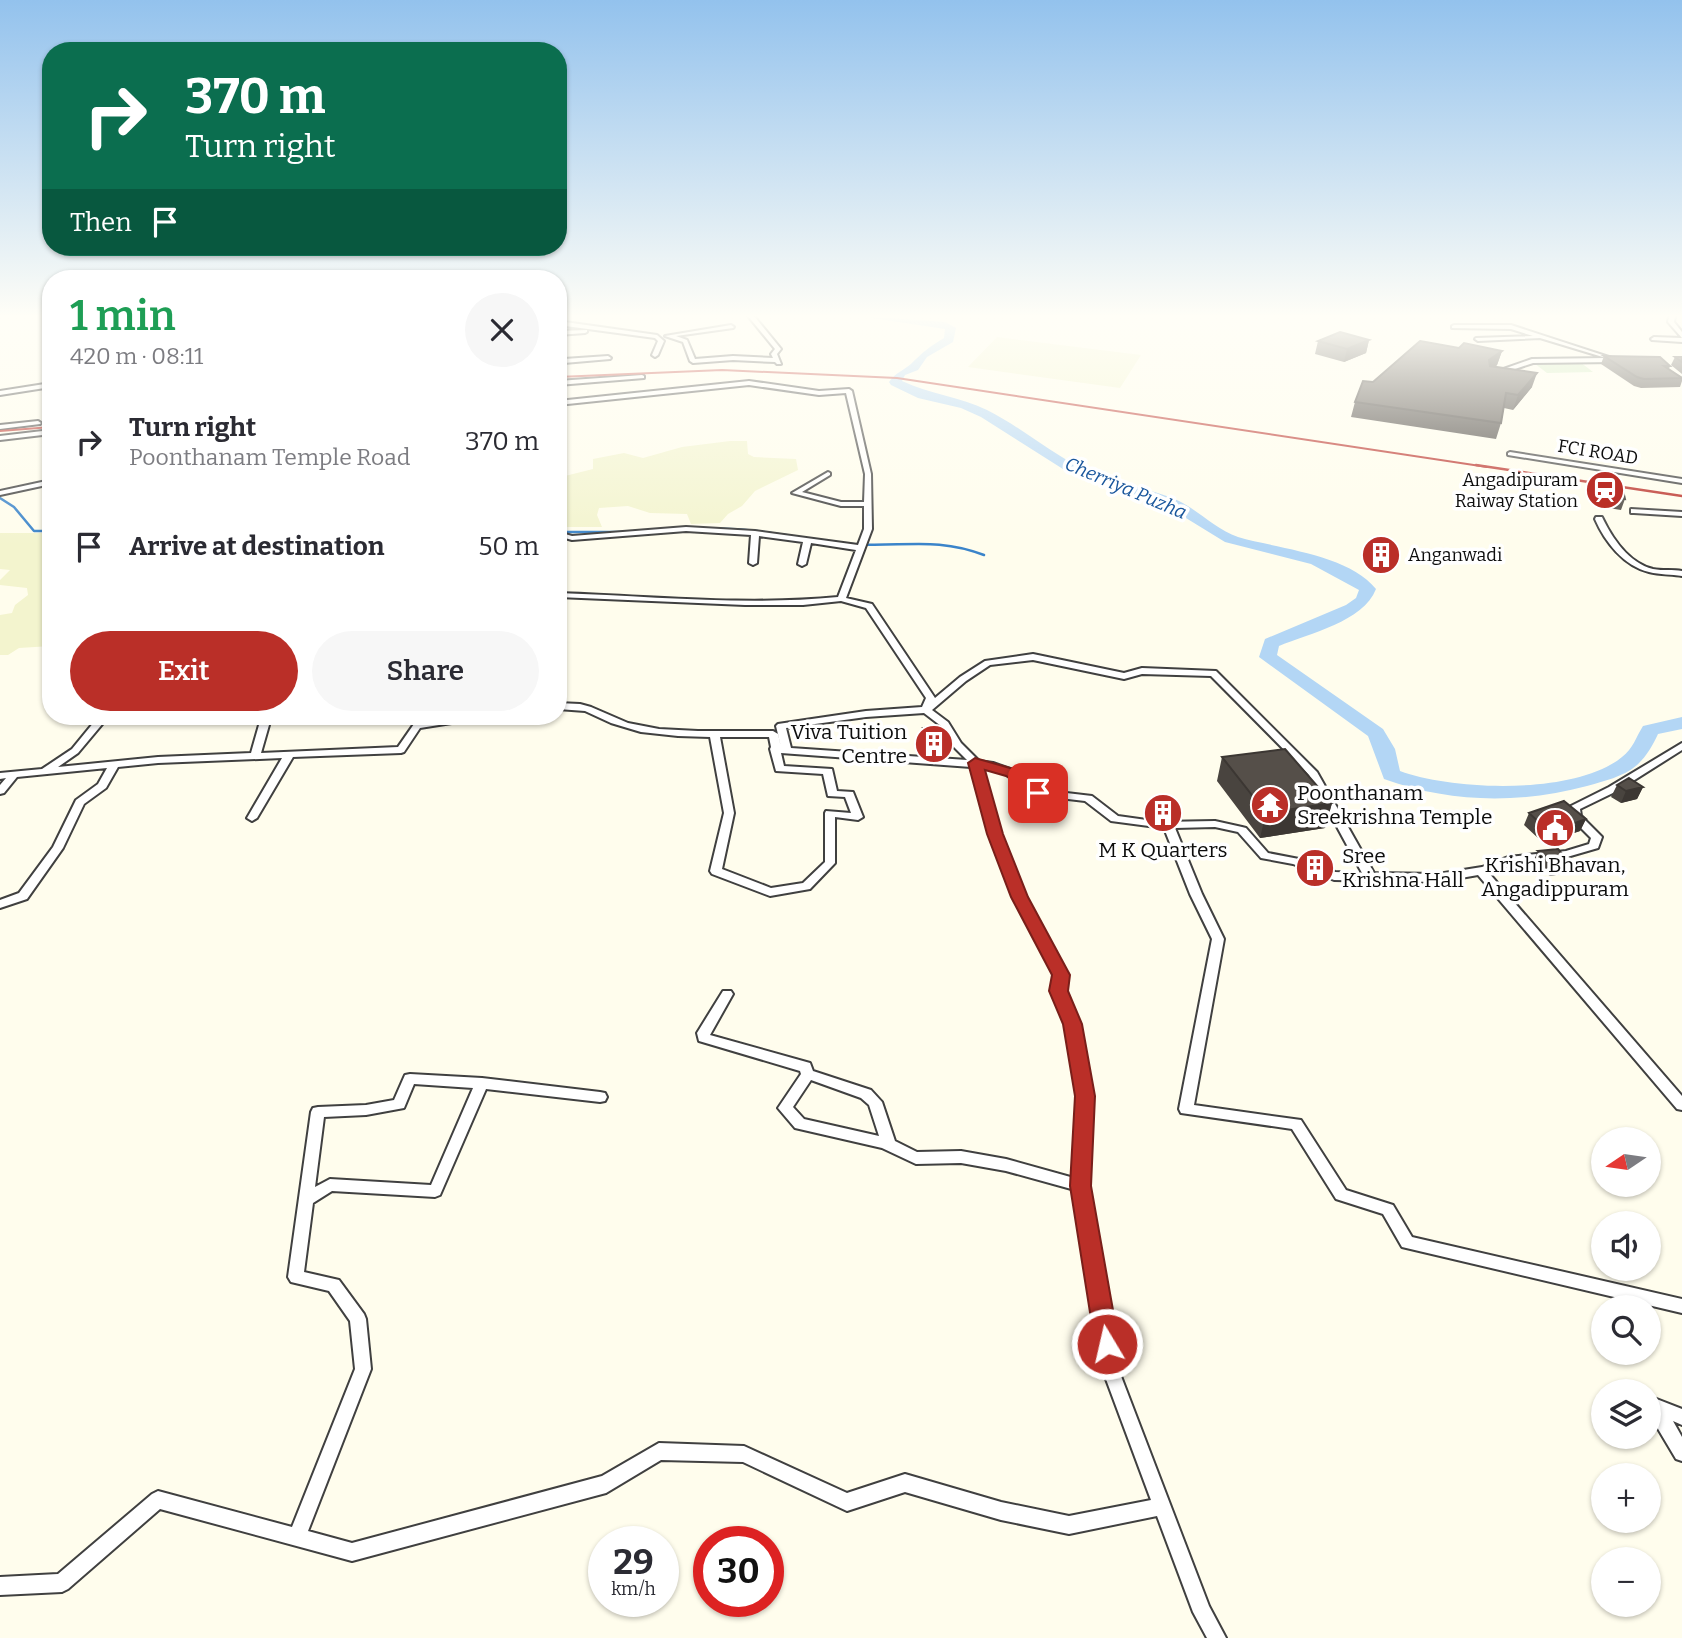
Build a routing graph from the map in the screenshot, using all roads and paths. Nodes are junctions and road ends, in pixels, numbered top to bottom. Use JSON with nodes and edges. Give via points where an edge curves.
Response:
{"nodes":[{"id":1,"x":659,"y":392,"type":"edge"},
{"id":2,"x":849,"y":392,"type":"edge"},
{"id":3,"x":567,"y":402,"type":"edge"},
{"id":4,"x":38,"y":423,"type":"dead end"},
{"id":5,"x":0,"y":427,"type":"edge"},
{"id":6,"x":42,"y":433,"type":"edge"},
{"id":7,"x":0,"y":438,"type":"edge"},
{"id":8,"x":1510,"y":454,"type":"dead end"},
{"id":9,"x":828,"y":474,"type":"dead end"},
{"id":10,"x":1682,"y":481,"type":"edge"},
{"id":11,"x":42,"y":484,"type":"edge"},
{"id":12,"x":0,"y":493,"type":"edge"},
{"id":13,"x":868,"y":504,"type":"junction"},
{"id":14,"x":1634,"y":511,"type":"dead end"},
{"id":15,"x":1682,"y":514,"type":"edge"},
{"id":16,"x":1599,"y":519,"type":"dead end"},
{"id":17,"x":755,"y":533,"type":"junction"},
{"id":18,"x":567,"y":537,"type":"edge"},
{"id":19,"x":807,"y":542,"type":"junction"},
{"id":20,"x":861,"y":548,"type":"junction"},
{"id":21,"x":753,"y":563,"type":"dead end"},
{"id":22,"x":802,"y":564,"type":"dead end"},
{"id":23,"x":1682,"y":574,"type":"edge"},
{"id":24,"x":567,"y":595,"type":"edge"},
{"id":25,"x":841,"y":599,"type":"junction"},
{"id":26,"x":567,"y":706,"type":"edge"},
{"id":27,"x":926,"y":710,"type":"junction"},
{"id":28,"x":97,"y":725,"type":"edge"},
{"id":29,"x":264,"y":725,"type":"edge"},
{"id":30,"x":412,"y":725,"type":"edge"},
{"id":31,"x":423,"y":725,"type":"edge"},
{"id":32,"x":413,"y":732,"type":"junction"},
{"id":33,"x":714,"y":733,"type":"junction"},
{"id":34,"x":1682,"y":746,"type":"edge"},
{"id":35,"x":781,"y":750,"type":"junction"},
{"id":36,"x":289,"y":755,"type":"junction"},
{"id":37,"x":255,"y":757,"type":"junction"},
{"id":38,"x":975,"y":763,"type":"junction"},
{"id":39,"x":114,"y":765,"type":"junction"},
{"id":40,"x":41,"y":774,"type":"junction"},
{"id":41,"x":14,"y":775,"type":"junction"},
{"id":42,"x":0,"y":776,"type":"edge"},
{"id":43,"x":0,"y":791,"type":"edge"},
{"id":44,"x":253,"y":818,"type":"dead end"},
{"id":45,"x":1168,"y":825,"type":"junction"},
{"id":46,"x":1480,"y":870,"type":"junction"},
{"id":47,"x":1369,"y":875,"type":"junction"},
{"id":48,"x":0,"y":904,"type":"edge"},
{"id":49,"x":727,"y":995,"type":"dead end"},
{"id":50,"x":808,"y":1074,"type":"junction"},
{"id":51,"x":482,"y":1083,"type":"junction"},
{"id":52,"x":600,"y":1097,"type":"dead end"},
{"id":53,"x":1682,"y":1105,"type":"edge"},
{"id":54,"x":889,"y":1144,"type":"junction"},
{"id":55,"x":1081,"y":1186,"type":"junction"},
{"id":56,"x":306,"y":1200,"type":"junction"},
{"id":57,"x":1682,"y":1306,"type":"edge"},
{"id":58,"x":1682,"y":1417,"type":"edge"},
{"id":59,"x":1682,"y":1453,"type":"edge"},
{"id":60,"x":1162,"y":1506,"type":"junction"},
{"id":61,"x":297,"y":1538,"type":"junction"},
{"id":62,"x":0,"y":1586,"type":"edge"},
{"id":63,"x":1217,"y":1638,"type":"edge"}],
"edges":[{"from":1,"to":3,"type":"street"},
{"from":2,"to":13,"type":"street","via":[[868,474]]},
{"from":4,"to":5,"type":"street"},
{"from":6,"to":7,"type":"street"},
{"from":8,"to":10,"type":"street","name":"FCI ROAD"},
{"from":9,"to":13,"type":"street","via":[[796,493],[841,504]]},
{"from":11,"to":12,"type":"street"},
{"from":13,"to":20,"type":"street","via":[[868,529]]},
{"from":14,"to":15,"type":"street"},
{"from":16,"to":23,"type":"street","via":[[1626,558],[1652,571]]},
{"from":17,"to":18,"type":"street","via":[[686,529]]},
{"from":17,"to":19,"type":"street"},
{"from":17,"to":21,"type":"street"},
{"from":19,"to":20,"type":"street"},
{"from":19,"to":22,"type":"street"},
{"from":20,"to":25,"type":"street"},
{"from":24,"to":25,"type":"street","via":[[745,603]]},
{"from":25,"to":27,"type":"street","via":[[869,606],[887,638],[926,686],[931,698]]},
{"from":26,"to":33,"type":"street","via":[[584,705],[626,725]]},
{"from":27,"to":35,"type":"street","via":[[781,726]]},
{"from":27,"to":38,"type":"street","via":[[945,724]]},
{"from":27,"to":47,"type":"street","via":[[988,663],[1032,657],[1124,676],[1142,671],[1213,673],[1313,774]]},
{"from":28,"to":40,"type":"street","via":[[75,751]]},
{"from":29,"to":37,"type":"street"},
{"from":30,"to":32,"type":"street"},
{"from":31,"to":32,"type":"street"},
{"from":32,"to":36,"type":"street","via":[[401,750]]},
{"from":33,"to":35,"type":"street","via":[[773,734]]},
{"from":33,"to":35,"type":"street","via":[[729,813],[716,871],[770,892],[806,886],[830,863],[830,813],[858,817],[849,794],[832,794],[828,771],[780,769]]},
{"from":34,"to":46,"type":"street","via":[[1575,808],[1576,817],[1597,837],[1594,846]]},
{"from":35,"to":38,"type":"street"},
{"from":36,"to":37,"type":"street"},
{"from":36,"to":44,"type":"street"},
{"from":37,"to":39,"type":"street"},
{"from":38,"to":45,"type":"street","via":[[1012,773],[1038,793],[1088,798],[1115,819]]},
{"from":38,"to":55,"type":"street","via":[[1015,886],[1061,975],[1059,991],[1072,1024],[1085,1096]]},
{"from":39,"to":40,"type":"street"},
{"from":39,"to":48,"type":"street","via":[[102,786],[80,802],[58,848],[23,896]]},
{"from":40,"to":41,"type":"street"},
{"from":41,"to":42,"type":"street"},
{"from":41,"to":43,"type":"street"},
{"from":45,"to":47,"type":"street","via":[[1229,826],[1242,830],[1265,856],[1296,861],[1334,876]]},
{"from":45,"to":57,"type":"street","via":[[1195,894],[1219,939],[1186,1109],[1296,1124],[1341,1195],[1388,1209],[1407,1242]]},
{"from":46,"to":47,"type":"street","via":[[1438,877]]},
{"from":46,"to":53,"type":"street"},
{"from":49,"to":50,"type":"street","via":[[704,1038],[805,1067]]},
{"from":50,"to":54,"type":"street","via":[[866,1094],[875,1102]]},
{"from":50,"to":54,"type":"street","via":[[785,1108],[800,1124]]},
{"from":51,"to":52,"type":"street"},
{"from":51,"to":56,"type":"street","via":[[435,1191],[330,1185]]},
{"from":51,"to":56,"type":"street","via":[[410,1079],[399,1104],[318,1112]]},
{"from":54,"to":55,"type":"street","via":[[916,1158],[961,1157],[1006,1164]]},
{"from":55,"to":60,"type":"street","via":[[1111,1371]]},
{"from":56,"to":61,"type":"street","via":[[296,1277],[334,1285],[358,1319],[363,1369]]},
{"from":58,"to":59,"type":"street","via":[[1654,1406]]},
{"from":60,"to":61,"type":"street","via":[[1069,1525],[905,1483],[847,1502],[744,1454],[659,1451],[606,1484],[352,1552]]},
{"from":60,"to":63,"type":"street","via":[[1202,1612]]},
{"from":61,"to":62,"type":"street","via":[[158,1500],[62,1583]]}]}
